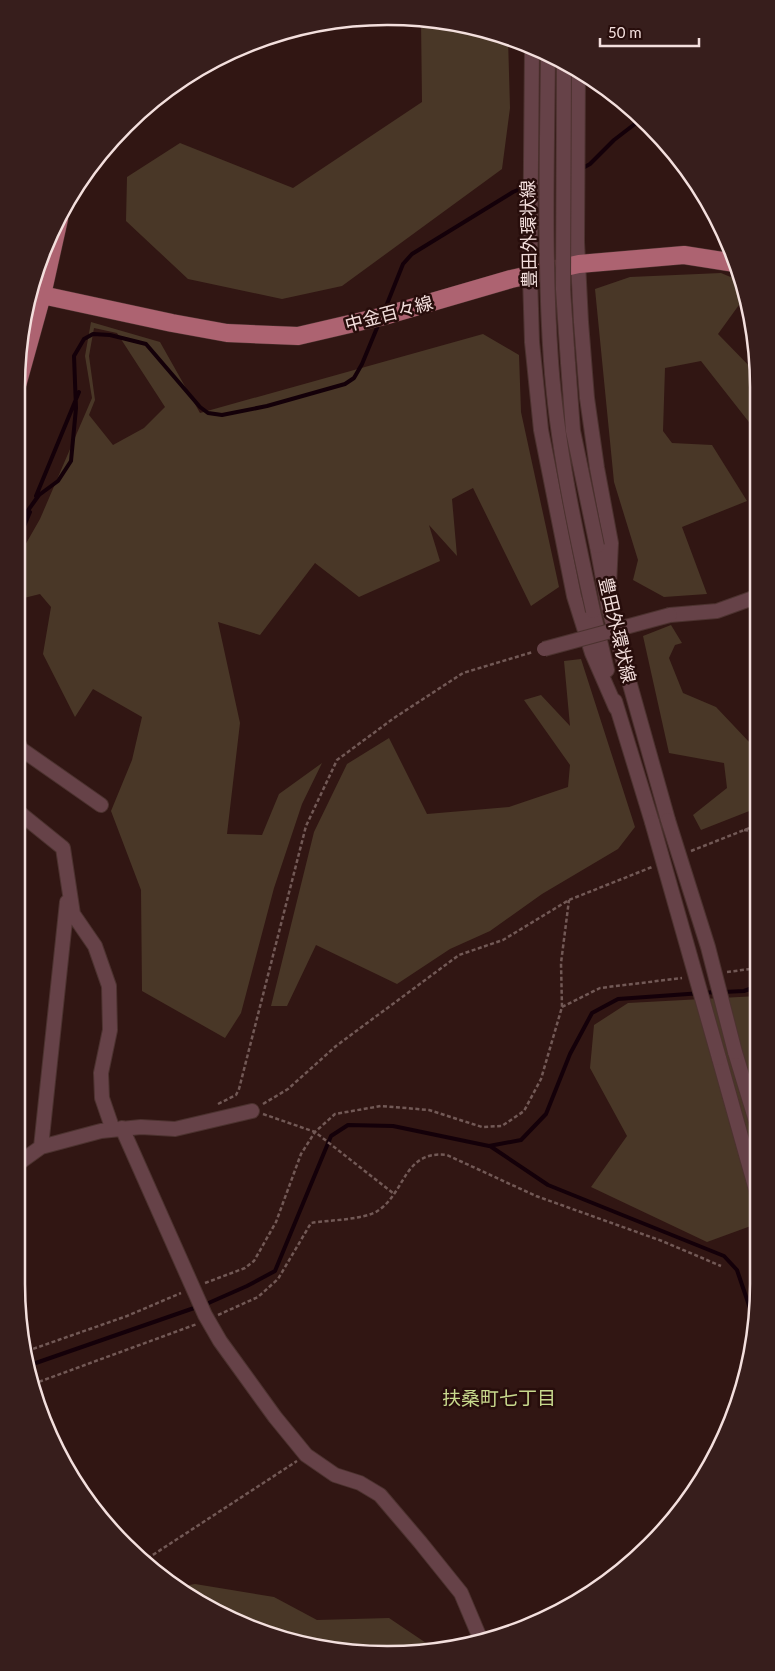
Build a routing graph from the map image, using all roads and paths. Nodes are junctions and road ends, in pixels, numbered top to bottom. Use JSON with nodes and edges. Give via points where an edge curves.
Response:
{"nodes":[{"id":1,"x":532,"y":55,"type":"edge"},
{"id":2,"x":548,"y":62,"type":"edge"},
{"id":3,"x":564,"y":71,"type":"edge"},
{"id":4,"x":578,"y":79,"type":"edge"},
{"id":5,"x":727,"y":261,"type":"edge"},
{"id":6,"x":579,"y":264,"type":"junction"},
{"id":7,"x":46,"y":267,"type":"edge"},
{"id":8,"x":530,"y":276,"type":"junction"},
{"id":9,"x":38,"y":297,"type":"edge"},
{"id":10,"x":29,"y":336,"type":"edge"},
{"id":11,"x":750,"y":599,"type":"edge"},
{"id":12,"x":608,"y":606,"type":"junction"},
{"id":13,"x":544,"y":648,"type":"joint"},
{"id":14,"x":616,"y":708,"type":"junction"},
{"id":15,"x":25,"y":752,"type":"edge"},
{"id":16,"x":101,"y":805,"type":"dead end"},
{"id":17,"x":25,"y":817,"type":"edge"},
{"id":18,"x":750,"y":827,"type":"edge"},
{"id":19,"x":741,"y":830,"type":"junction"},
{"id":20,"x":750,"y":831,"type":"edge"},
{"id":21,"x":687,"y":852,"type":"dead end"},
{"id":22,"x":660,"y":864,"type":"dead end"},
{"id":23,"x":69,"y":887,"type":"junction"},
{"id":24,"x":569,"y":900,"type":"junction"},
{"id":25,"x":750,"y":969,"type":"edge"},
{"id":26,"x":725,"y":972,"type":"dead end"},
{"id":27,"x":687,"y":977,"type":"dead end"},
{"id":28,"x":562,"y":1007,"type":"junction"},
{"id":29,"x":750,"y":1102,"type":"edge"},
{"id":30,"x":215,"y":1106,"type":"dead end"},
{"id":31,"x":252,"y":1111,"type":"junction"},
{"id":32,"x":118,"y":1129,"type":"junction"},
{"id":33,"x":315,"y":1132,"type":"junction"},
{"id":34,"x":41,"y":1147,"type":"junction"},
{"id":35,"x":25,"y":1159,"type":"edge"},
{"id":36,"x":750,"y":1168,"type":"edge"},
{"id":37,"x":393,"y":1193,"type":"junction"},
{"id":38,"x":721,"y":1266,"type":"dead end"},
{"id":39,"x":194,"y":1291,"type":"junction"},
{"id":40,"x":206,"y":1318,"type":"junction"},
{"id":41,"x":31,"y":1350,"type":"edge"},
{"id":42,"x":38,"y":1382,"type":"edge"},
{"id":43,"x":306,"y":1455,"type":"junction"},
{"id":44,"x":149,"y":1557,"type":"edge"},
{"id":45,"x":479,"y":1635,"type":"edge"}],
"edges":[{"from":1,"to":8,"type":"street"},
{"from":2,"to":14,"type":"street","name":"豊田外環状線","bridge":true,"via":[[551,361],[565,472]]},
{"from":3,"to":12,"type":"street","name":"豊田外環状線","bridge":true,"via":[[563,289],[573,431]]},
{"from":4,"to":6,"type":"street"},
{"from":5,"to":6,"type":"main road","name":"中金百々線","via":[[684,255]]},
{"from":6,"to":8,"type":"main road","name":"中金百々線"},
{"from":6,"to":12,"type":"street","via":[[587,398],[611,543]]},
{"from":7,"to":9,"type":"main road"},
{"from":8,"to":9,"type":"main road","name":"中金百々線","via":[[298,336],[227,333]]},
{"from":8,"to":14,"type":"street","via":[[532,342],[541,430],[559,527],[574,596]]},
{"from":9,"to":10,"type":"main road"},
{"from":11,"to":13,"type":"street","bridge":true,"via":[[718,611],[670,615]]},
{"from":12,"to":29,"type":"street","name":"豊田外環状線","bridge":true},
{"from":13,"to":30,"type":"path","via":[[463,673],[337,760],[306,826],[239,1089]]},
{"from":14,"to":36,"type":"street","name":"豊田外環状線","bridge":true,"via":[[636,764]]},
{"from":15,"to":16,"type":"street"},
{"from":17,"to":23,"type":"street","via":[[63,848]]},
{"from":18,"to":19,"type":"path"},
{"from":19,"to":20,"type":"path"},
{"from":19,"to":21,"type":"path"},
{"from":22,"to":24,"type":"path"},
{"from":23,"to":32,"type":"street","via":[[73,914],[95,946],[109,986],[110,1030],[101,1072],[102,1098]]},
{"from":23,"to":34,"type":"street"},
{"from":24,"to":28,"type":"path","via":[[561,962]]},
{"from":24,"to":31,"type":"path","via":[[504,940],[459,955],[336,1046],[288,1089]]},
{"from":25,"to":26,"type":"path"},
{"from":27,"to":28,"type":"path","via":[[600,988]]},
{"from":28,"to":33,"type":"path","via":[[537,1087],[524,1111],[502,1126],[482,1127],[429,1110],[381,1106],[335,1114]]},
{"from":31,"to":32,"type":"street","via":[[175,1129]]},
{"from":31,"to":33,"type":"path"},
{"from":32,"to":34,"type":"street"},
{"from":32,"to":39,"type":"street"},
{"from":33,"to":37,"type":"path"},
{"from":33,"to":39,"type":"path","via":[[301,1154],[276,1222],[254,1261]]},
{"from":34,"to":35,"type":"street"},
{"from":37,"to":38,"type":"path","via":[[416,1162],[430,1155],[447,1155],[536,1196],[662,1240]]},
{"from":37,"to":40,"type":"path","via":[[378,1211],[310,1223],[278,1279],[258,1297]]},
{"from":39,"to":40,"type":"street"},
{"from":39,"to":41,"type":"path"},
{"from":40,"to":42,"type":"path"},
{"from":40,"to":43,"type":"street"},
{"from":43,"to":44,"type":"path"},
{"from":43,"to":45,"type":"street","via":[[335,1475],[360,1483],[380,1495],[461,1593]]}]}
